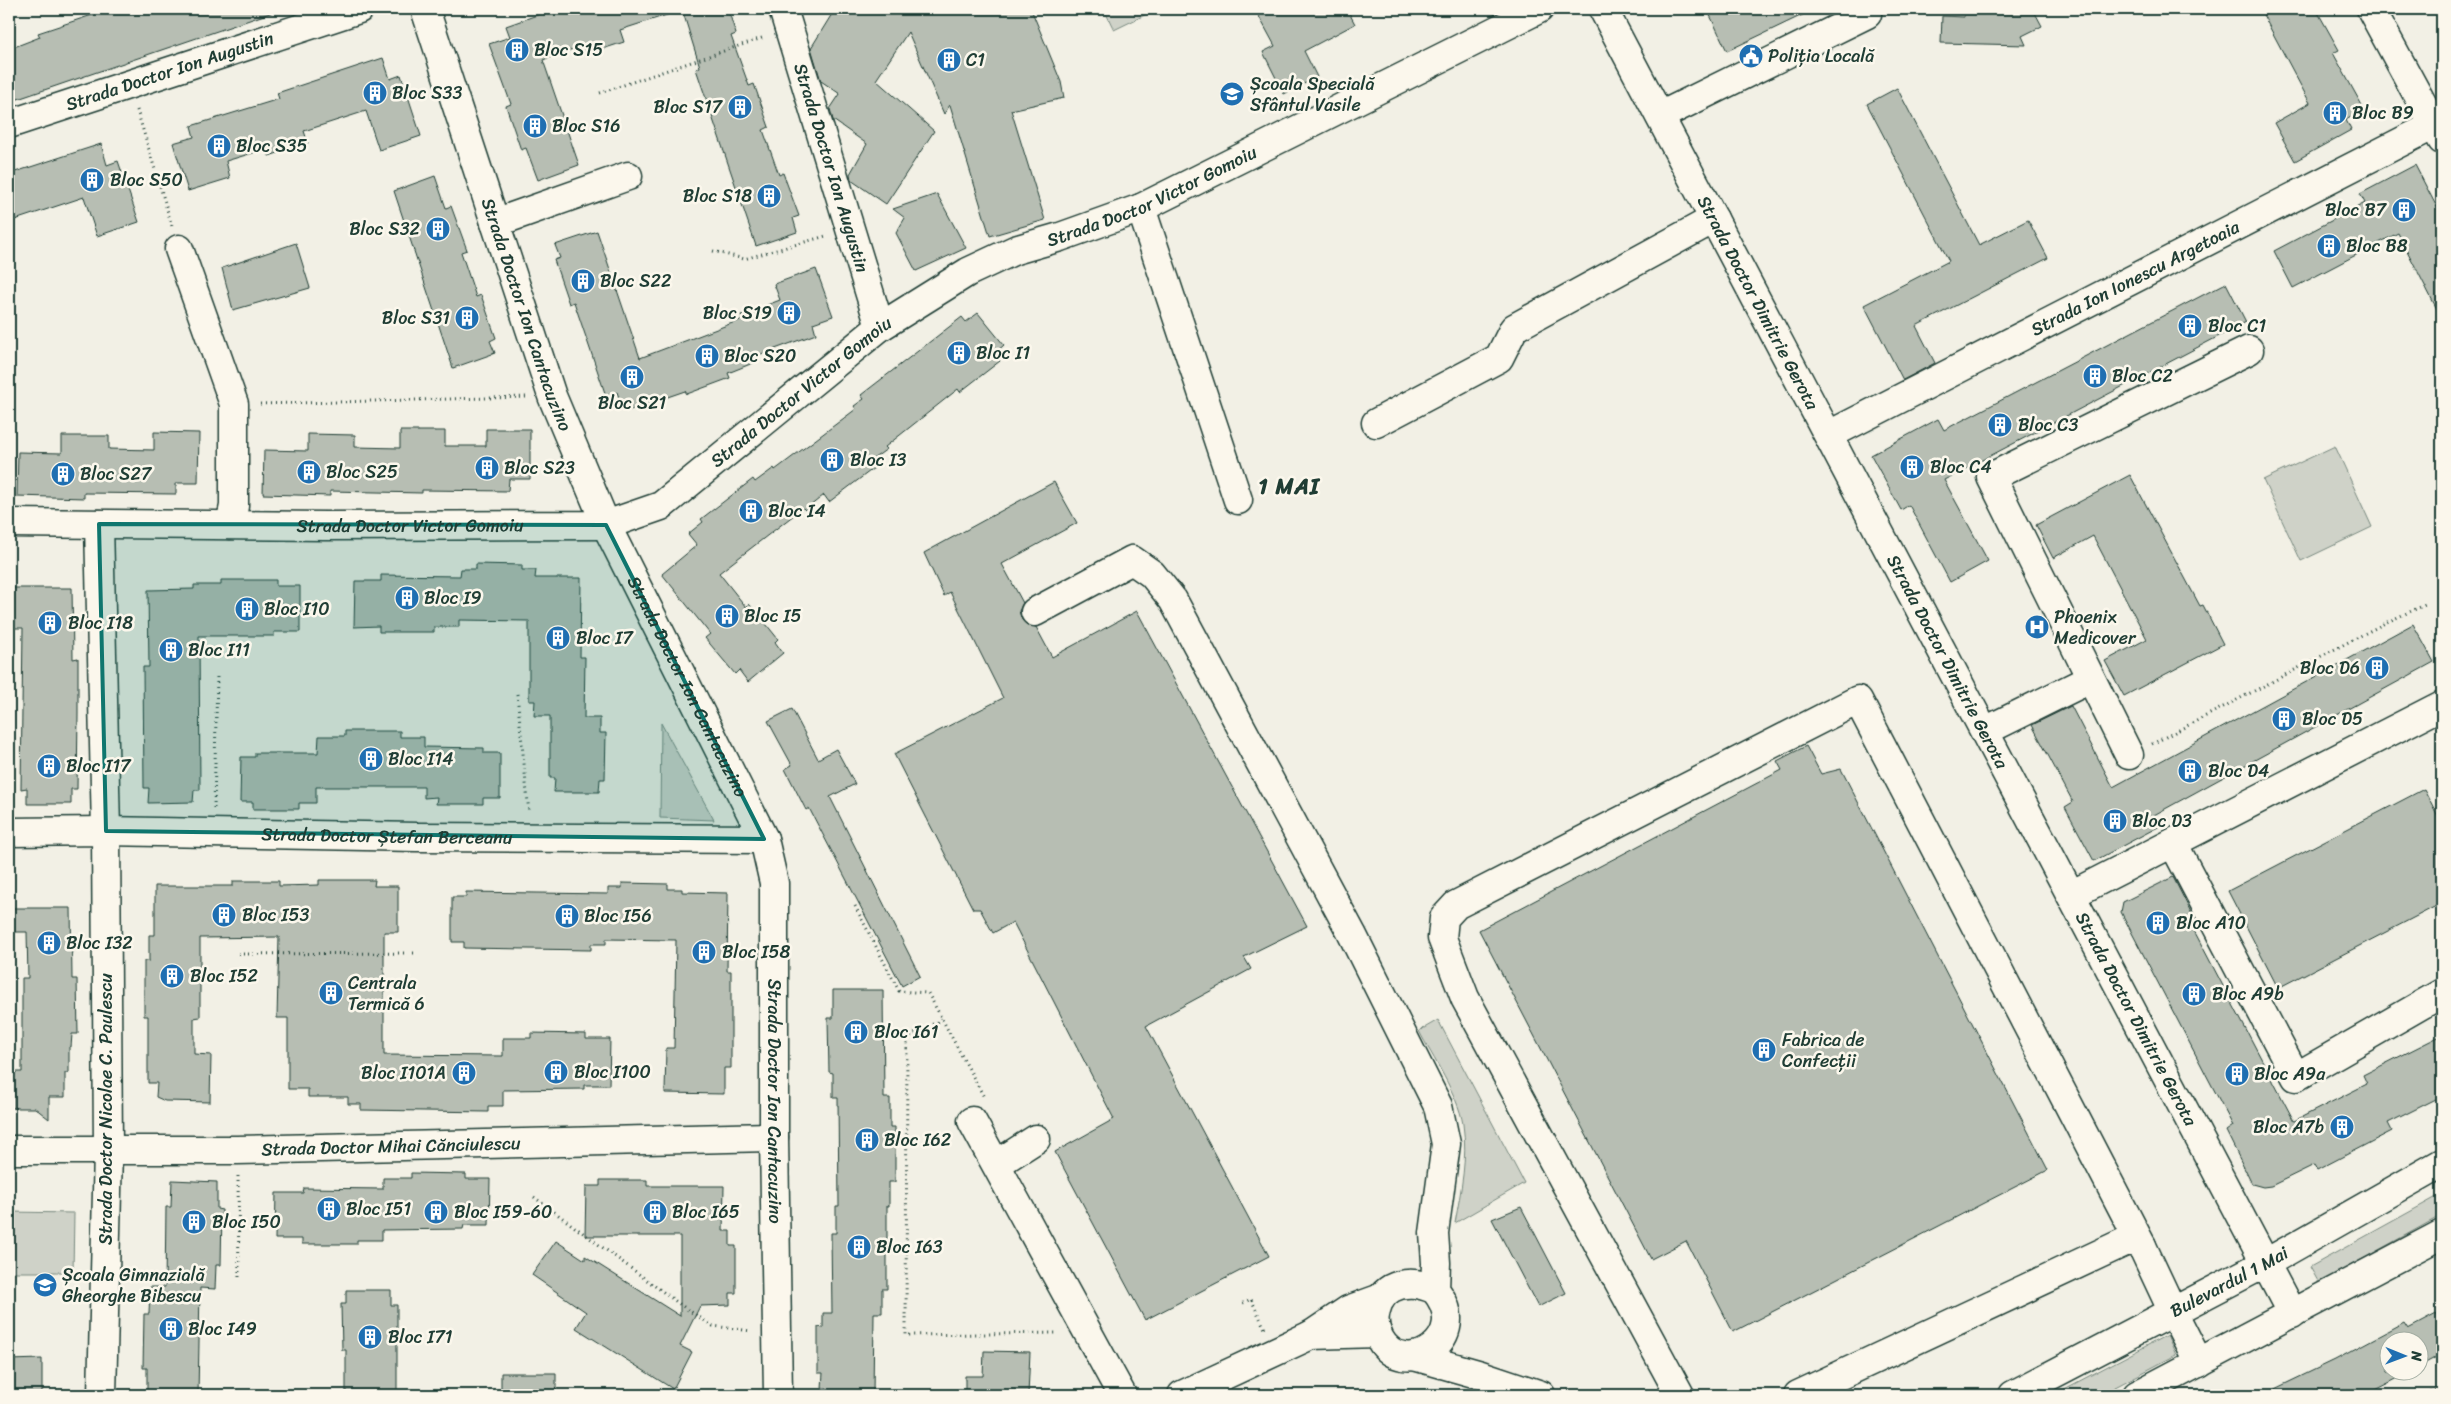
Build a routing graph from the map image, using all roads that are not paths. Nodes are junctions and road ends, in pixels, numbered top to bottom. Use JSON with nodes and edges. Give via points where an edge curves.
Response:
{"nodes":[{"id":1,"x":359,"y":9,"type":"edge"},
{"id":2,"x":425,"y":9,"type":"edge"},
{"id":3,"x":1539,"y":9,"type":"edge"},
{"id":4,"x":1603,"y":9,"type":"edge"},
{"id":5,"x":2371,"y":9,"type":"edge"},
{"id":6,"x":1867,"y":14,"type":"dead end"},
{"id":7,"x":786,"y":19,"type":"edge"},
{"id":8,"x":1660,"y":116,"type":"junction"},
{"id":9,"x":9,"y":124,"type":"edge"},
{"id":10,"x":2440,"y":129,"type":"edge"},
{"id":11,"x":628,"y":176,"type":"dead end"},
{"id":12,"x":1142,"y":208,"type":"junction"},
{"id":13,"x":1714,"y":219,"type":"junction"},
{"id":14,"x":495,"y":223,"type":"junction"},
{"id":15,"x":179,"y":249,"type":"road end"},
{"id":16,"x":880,"y":327,"type":"junction"},
{"id":17,"x":2249,"y":350,"type":"dead end"},
{"id":18,"x":1376,"y":423,"type":"dead end"},
{"id":19,"x":1829,"y":435,"type":"junction"},
{"id":20,"x":1238,"y":500,"type":"dead end"},
{"id":21,"x":9,"y":523,"type":"edge"},
{"id":22,"x":100,"y":524,"type":"junction"},
{"id":23,"x":230,"y":525,"type":"junction"},
{"id":24,"x":606,"y":525,"type":"junction"},
{"id":25,"x":1035,"y":612,"type":"dead end"},
{"id":26,"x":2090,"y":679,"type":"junction"},
{"id":27,"x":2442,"y":705,"type":"edge"},
{"id":28,"x":1985,"y":731,"type":"junction"},
{"id":29,"x":2129,"y":756,"type":"road end"},
{"id":30,"x":106,"y":831,"type":"junction"},
{"id":31,"x":9,"y":832,"type":"edge"},
{"id":32,"x":764,"y":839,"type":"junction"},
{"id":33,"x":2173,"y":844,"type":"junction"},
{"id":34,"x":2071,"y":894,"type":"junction"},
{"id":35,"x":2442,"y":993,"type":"edge"},
{"id":36,"x":972,"y":1120,"type":"dead end"},
{"id":37,"x":774,"y":1137,"type":"junction"},
{"id":38,"x":1036,"y":1140,"type":"dead end"},
{"id":39,"x":9,"y":1150,"type":"edge"},
{"id":40,"x":108,"y":1151,"type":"junction"},
{"id":41,"x":997,"y":1164,"type":"junction"},
{"id":42,"x":2442,"y":1164,"type":"edge"},
{"id":43,"x":1434,"y":1233,"type":"junction"},
{"id":44,"x":2442,"y":1234,"type":"edge"},
{"id":45,"x":2142,"y":1246,"type":"junction"},
{"id":46,"x":2266,"y":1263,"type":"junction"},
{"id":47,"x":1434,"y":1290,"type":"junction"},
{"id":48,"x":1390,"y":1291,"type":"junction"},
{"id":49,"x":2173,"y":1312,"type":"junction"},
{"id":50,"x":2292,"y":1314,"type":"junction"},
{"id":51,"x":1377,"y":1333,"type":"junction"},
{"id":52,"x":1311,"y":1335,"type":"junction"},
{"id":53,"x":1442,"y":1339,"type":"junction"},
{"id":54,"x":1414,"y":1356,"type":"junction"},
{"id":55,"x":2199,"y":1363,"type":"junction"},
{"id":56,"x":1481,"y":1375,"type":"junction"},
{"id":57,"x":102,"y":1395,"type":"edge"},
{"id":58,"x":778,"y":1395,"type":"edge"},
{"id":59,"x":1122,"y":1395,"type":"edge"},
{"id":60,"x":1182,"y":1395,"type":"edge"},
{"id":61,"x":1541,"y":1395,"type":"edge"},
{"id":62,"x":1680,"y":1395,"type":"edge"},
{"id":63,"x":1798,"y":1395,"type":"edge"},
{"id":64,"x":2013,"y":1395,"type":"edge"},
{"id":65,"x":2137,"y":1395,"type":"edge"}],
"edges":[{"from":1,"to":9,"type":"street","name":"Strada Doctor Ion Augustin"},
{"from":2,"to":14,"type":"street","name":"Strada Doctor Ion Cantacuzino"},
{"from":3,"to":12,"type":"street","name":"Strada Doctor Victor Gomoiu"},
{"from":4,"to":8,"type":"street","name":"Strada Doctor Dimitrie Gerota"},
{"from":5,"to":10,"type":"street"},
{"from":6,"to":8,"type":"street"},
{"from":7,"to":16,"type":"street","name":"Strada Doctor Ion Augustin"},
{"from":8,"to":13,"type":"street","name":"Strada Doctor Dimitrie Gerota"},
{"from":10,"to":19,"type":"street","name":"Strada Ion Ionescu Argetoaia"},
{"from":11,"to":14,"type":"street"},
{"from":12,"to":16,"type":"street","name":"Strada Doctor Victor Gomoiu","via":[[1007,254],[968,272]]},
{"from":12,"to":20,"type":"street"},
{"from":13,"to":18,"type":"street","via":[[1514,328],[1499,358]]},
{"from":13,"to":19,"type":"street","name":"Strada Doctor Dimitrie Gerota"},
{"from":14,"to":24,"type":"street","name":"Strada Doctor Ion Cantacuzino","via":[[552,396]]},
{"from":15,"to":23,"type":"street","via":[[234,404],[234,506]]},
{"from":16,"to":24,"type":"street","name":"Strada Doctor Victor Gomoiu","via":[[661,506]]},
{"from":17,"to":26,"type":"street","via":[[1991,477]]},
{"from":19,"to":28,"type":"street","name":"Strada Doctor Dimitrie Gerota"},
{"from":21,"to":22,"type":"street","name":"Strada Doctor Victor Gomoiu"},
{"from":22,"to":23,"type":"street","name":"Strada Doctor Victor Gomoiu"},
{"from":22,"to":30,"type":"street","name":"Strada Doctor Nicolae C. Paulescu"},
{"from":23,"to":24,"type":"street","name":"Strada Doctor Victor Gomoiu"},
{"from":24,"to":32,"type":"street","name":"Strada Doctor Ion Cantacuzino"},
{"from":25,"to":43,"type":"street","via":[[1132,560],[1152,574],[1173,600],[1352,934],[1438,1106],[1446,1144]]},
{"from":26,"to":28,"type":"street"},
{"from":26,"to":29,"type":"street"},
{"from":27,"to":33,"type":"street"},
{"from":28,"to":34,"type":"street","name":"Strada Doctor Dimitrie Gerota"},
{"from":30,"to":31,"type":"street","name":"Strada Doctor Ștefan Berceanu"},
{"from":30,"to":32,"type":"street","name":"Strada Doctor Ștefan Berceanu","via":[[214,835]]},
{"from":30,"to":40,"type":"street","name":"Strada Doctor Nicolae C. Paulescu"},
{"from":32,"to":37,"type":"street","name":"Strada Doctor Ion Cantacuzino","via":[[774,883]]},
{"from":33,"to":34,"type":"street"},
{"from":33,"to":35,"type":"street","via":[[2296,1077]]},
{"from":34,"to":46,"type":"street","name":"Strada Doctor Dimitrie Gerota"},
{"from":36,"to":41,"type":"street"},
{"from":37,"to":40,"type":"street","name":"Strada Doctor Mihai Cănciulescu"},
{"from":37,"to":58,"type":"street","name":"Strada Doctor Ion Cantacuzino"},
{"from":38,"to":41,"type":"street"},
{"from":39,"to":40,"type":"street","name":"Strada Doctor Mihai Cănciulescu"},
{"from":40,"to":57,"type":"street","name":"Strada Doctor Nicolae C. Paulescu"},
{"from":41,"to":59,"type":"street"},
{"from":42,"to":46,"type":"street","name":"Bulevardul 1 Mai"},
{"from":43,"to":47,"type":"street"},
{"from":43,"to":48,"type":"street"},
{"from":44,"to":50,"type":"street"},
{"from":45,"to":49,"type":"street"},
{"from":45,"to":62,"type":"street","via":[[1858,700],[1456,905],[1444,918],[1442,938],[1465,998]]},
{"from":45,"to":63,"type":"street","via":[[2125,1242]]},
{"from":46,"to":49,"type":"street","name":"Bulevardul 1 Mai"},
{"from":46,"to":50,"type":"street","name":"Strada Doctor Dimitrie Gerota"},
{"from":47,"to":48,"type":"street","via":[[1411,1282]]},
{"from":47,"to":53,"type":"street","via":[[1448,1313]]},
{"from":48,"to":51,"type":"street","via":[[1376,1309]]},
{"from":48,"to":52,"type":"street","via":[[1348,1310]]},
{"from":49,"to":55,"type":"street"},
{"from":49,"to":64,"type":"street","name":"Bulevardul 1 Mai"},
{"from":50,"to":55,"type":"street"},
{"from":51,"to":52,"type":"street"},
{"from":51,"to":54,"type":"street","via":[[1382,1343],[1392,1350]]},
{"from":52,"to":60,"type":"street"},
{"from":53,"to":54,"type":"street","via":[[1435,1348]]},
{"from":53,"to":56,"type":"street"},
{"from":54,"to":56,"type":"street"},
{"from":55,"to":65,"type":"street"},
{"from":56,"to":61,"type":"street"}]}
